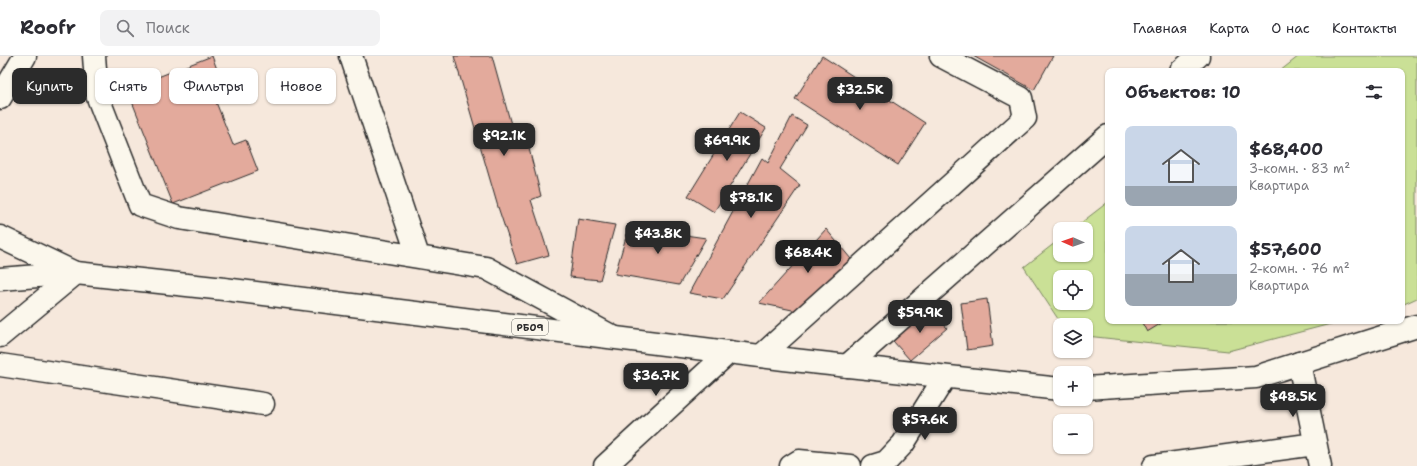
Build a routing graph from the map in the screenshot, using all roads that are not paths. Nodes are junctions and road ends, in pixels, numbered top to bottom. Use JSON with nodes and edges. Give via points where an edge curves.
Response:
{"nodes":[{"id":1,"x":26,"y":56,"type":"edge"},
{"id":2,"x":94,"y":56,"type":"edge"},
{"id":3,"x":351,"y":56,"type":"edge"},
{"id":4,"x":941,"y":56,"type":"edge"},
{"id":5,"x":1198,"y":56,"type":"edge"},
{"id":6,"x":1184,"y":68,"type":"edge"},
{"id":7,"x":0,"y":98,"type":"edge"},
{"id":8,"x":1105,"y":139,"type":"edge"},
{"id":9,"x":0,"y":237,"type":"edge"},
{"id":10,"x":418,"y":256,"type":"junction"},
{"id":11,"x":76,"y":273,"type":"junction"},
{"id":12,"x":0,"y":279,"type":"edge"},
{"id":13,"x":1417,"y":326,"type":"edge"},
{"id":14,"x":0,"y":336,"type":"edge"},
{"id":15,"x":614,"y":338,"type":"junction"},
{"id":16,"x":729,"y":352,"type":"junction"},
{"id":17,"x":761,"y":356,"type":"junction"},
{"id":18,"x":1299,"y":363,"type":"junction"},
{"id":19,"x":0,"y":365,"type":"edge"},
{"id":20,"x":847,"y":366,"type":"junction"},
{"id":21,"x":945,"y":378,"type":"junction"},
{"id":22,"x":1053,"y":388,"type":"edge"},
{"id":23,"x":1093,"y":388,"type":"edge"},
{"id":24,"x":263,"y":404,"type":"dead end"},
{"id":25,"x":1316,"y":444,"type":"junction"},
{"id":26,"x":606,"y":466,"type":"edge"},
{"id":27,"x":791,"y":466,"type":"edge"},
{"id":28,"x":850,"y":466,"type":"edge"},
{"id":29,"x":873,"y":466,"type":"edge"},
{"id":30,"x":1154,"y":466,"type":"edge"},
{"id":31,"x":1320,"y":466,"type":"edge"}],
"edges":[{"from":1,"to":7,"type":"main road"},
{"from":2,"to":10,"type":"main road","via":[[97,95],[140,205],[178,218]]},
{"from":3,"to":10,"type":"main road"},
{"from":4,"to":17,"type":"main road","via":[[1021,98],[1025,118]]},
{"from":5,"to":6,"type":"main road"},
{"from":8,"to":20,"type":"main road"},
{"from":9,"to":11,"type":"main road"},
{"from":10,"to":15,"type":"main road","via":[[486,268]]},
{"from":11,"to":12,"type":"main road","number":"РБ09"},
{"from":11,"to":14,"type":"main road"},
{"from":11,"to":15,"type":"main road","number":"РБ09"},
{"from":13,"to":18,"type":"main road"},
{"from":15,"to":16,"type":"main road","number":"РБ09"},
{"from":16,"to":17,"type":"main road","number":"РБ09"},
{"from":16,"to":26,"type":"main road"},
{"from":17,"to":20,"type":"main road","number":"РБ09"},
{"from":18,"to":23,"type":"main road","via":[[1256,377]]},
{"from":18,"to":25,"type":"main road"},
{"from":19,"to":24,"type":"main road"},
{"from":20,"to":21,"type":"main road","number":"РБ09"},
{"from":21,"to":22,"type":"main road","number":"РБ09"},
{"from":21,"to":29,"type":"main road","via":[[903,444],[886,462]]},
{"from":25,"to":30,"type":"main road"},
{"from":25,"to":31,"type":"main road"},
{"from":27,"to":28,"type":"main road","via":[[799,461]]}]}
